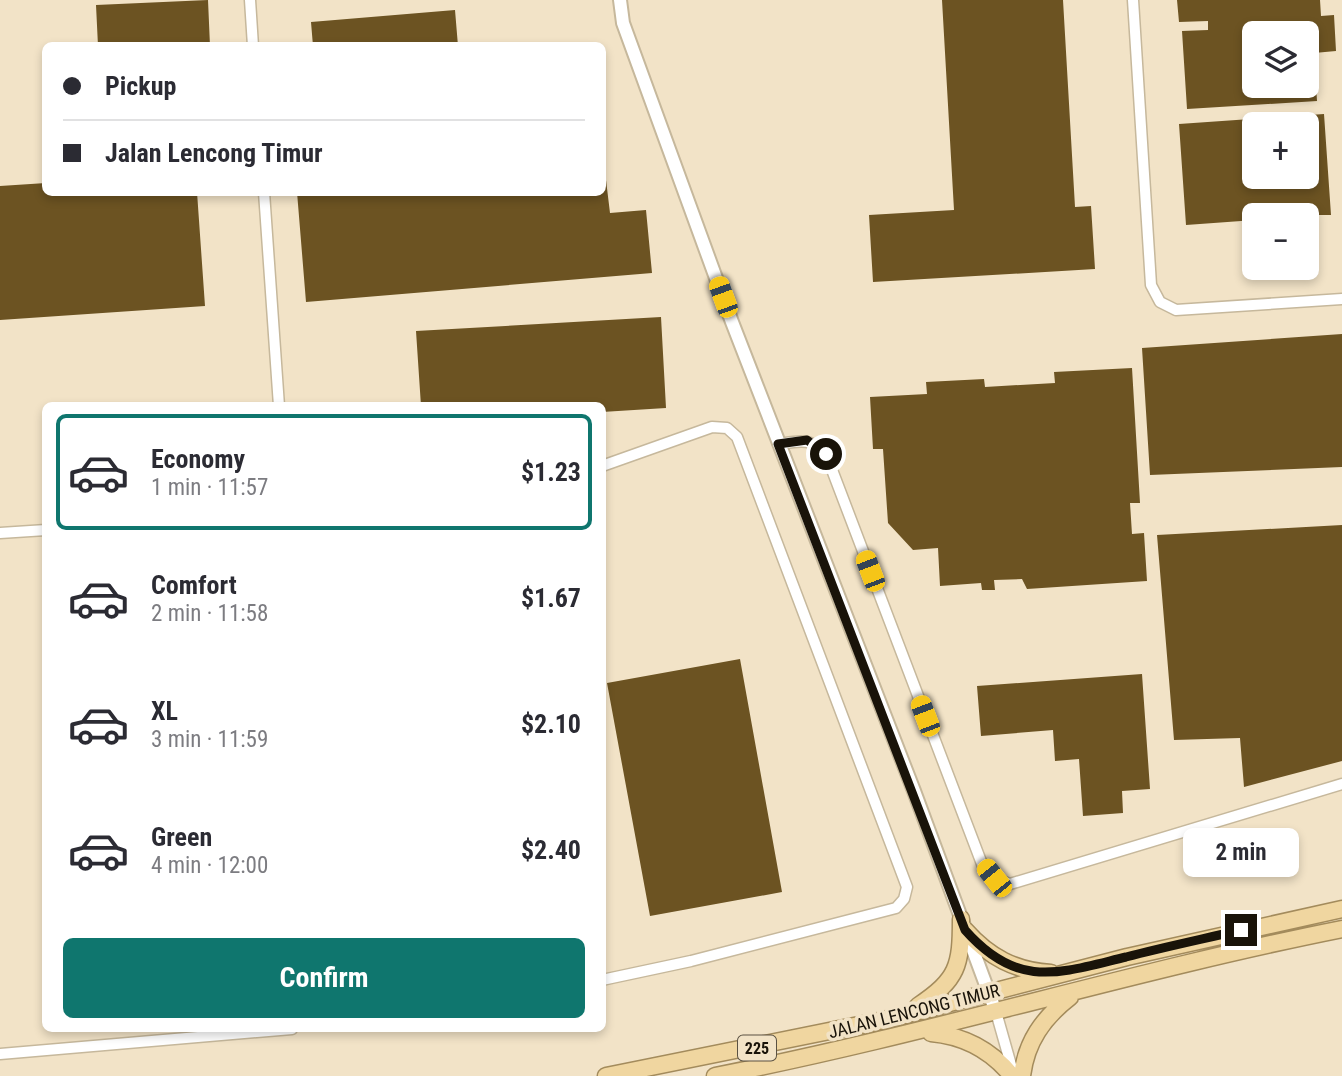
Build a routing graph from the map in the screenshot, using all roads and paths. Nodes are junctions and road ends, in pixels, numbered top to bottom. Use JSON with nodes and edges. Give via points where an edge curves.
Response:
{"nodes":[{"id":1,"x":250,"y":0,"type":"edge"},
{"id":2,"x":620,"y":0,"type":"edge"},
{"id":3,"x":1133,"y":0,"type":"edge"},
{"id":4,"x":253,"y":42,"type":"edge"},
{"id":5,"x":264,"y":196,"type":"edge"},
{"id":6,"x":1342,"y":299,"type":"edge"},
{"id":7,"x":279,"y":402,"type":"edge"},
{"id":8,"x":778,"y":444,"type":"junction"},
{"id":9,"x":606,"y":465,"type":"edge"},
{"id":10,"x":42,"y":530,"type":"edge"},
{"id":11,"x":0,"y":533,"type":"edge"},
{"id":12,"x":1342,"y":784,"type":"edge"},
{"id":13,"x":1342,"y":909,"type":"edge"},
{"id":14,"x":963,"y":924,"type":"junction"},
{"id":15,"x":1342,"y":929,"type":"edge"},
{"id":16,"x":1063,"y":973,"type":"junction"},
{"id":17,"x":606,"y":979,"type":"edge"},
{"id":18,"x":1088,"y":989,"type":"junction"},
{"id":19,"x":989,"y":993,"type":"junction"},
{"id":20,"x":996,"y":1012,"type":"junction"},
{"id":21,"x":907,"y":1013,"type":"junction"},
{"id":22,"x":257,"y":1032,"type":"edge"},
{"id":23,"x":914,"y":1033,"type":"junction"},
{"id":24,"x":0,"y":1054,"type":"edge"},
{"id":25,"x":606,"y":1076,"type":"edge"},
{"id":26,"x":715,"y":1076,"type":"edge"},
{"id":27,"x":1013,"y":1076,"type":"edge"},
{"id":28,"x":1022,"y":1076,"type":"edge"}],
"edges":[{"from":1,"to":4,"type":"street"},
{"from":2,"to":8,"type":"street","via":[[623,23]]},
{"from":3,"to":6,"type":"street","via":[[1151,285],[1160,302],[1176,310]]},
{"from":5,"to":7,"type":"street"},
{"from":8,"to":12,"type":"street","via":[[807,440],[826,454],[982,864],[994,878],[1010,884]]},
{"from":8,"to":14,"type":"street"},
{"from":9,"to":17,"type":"street","via":[[712,426],[727,428],[737,437],[907,887],[896,908]]},
{"from":10,"to":11,"type":"street"},
{"from":13,"to":16,"type":"highway","name":"JALAN LENCONG TIMUR","number":"225"},
{"from":14,"to":16,"type":"highway","via":[[978,944],[1009,964]]},
{"from":14,"to":19,"type":"street"},
{"from":14,"to":21,"type":"highway","via":[[960,957],[951,981]]},
{"from":15,"to":18,"type":"highway","name":"JALAN LENCONG TIMUR","number":"225"},
{"from":16,"to":19,"type":"highway","name":"JALAN LENCONG TIMUR","number":"225"},
{"from":18,"to":20,"type":"highway","name":"JALAN LENCONG TIMUR","number":"225"},
{"from":18,"to":28,"type":"highway","via":[[1069,997],[1040,1026]]},
{"from":19,"to":20,"type":"street"},
{"from":19,"to":21,"type":"highway","name":"JALAN LENCONG TIMUR","number":"225"},
{"from":20,"to":23,"type":"highway","name":"JALAN LENCONG TIMUR","number":"225"},
{"from":20,"to":27,"type":"street"},
{"from":21,"to":25,"type":"highway","name":"JALAN LENCONG TIMUR","number":"225"},
{"from":22,"to":24,"type":"street"},
{"from":23,"to":26,"type":"highway","name":"JALAN LENCONG TIMUR","number":"225"},
{"from":23,"to":27,"type":"highway","via":[[971,1042],[988,1051]]}]}
